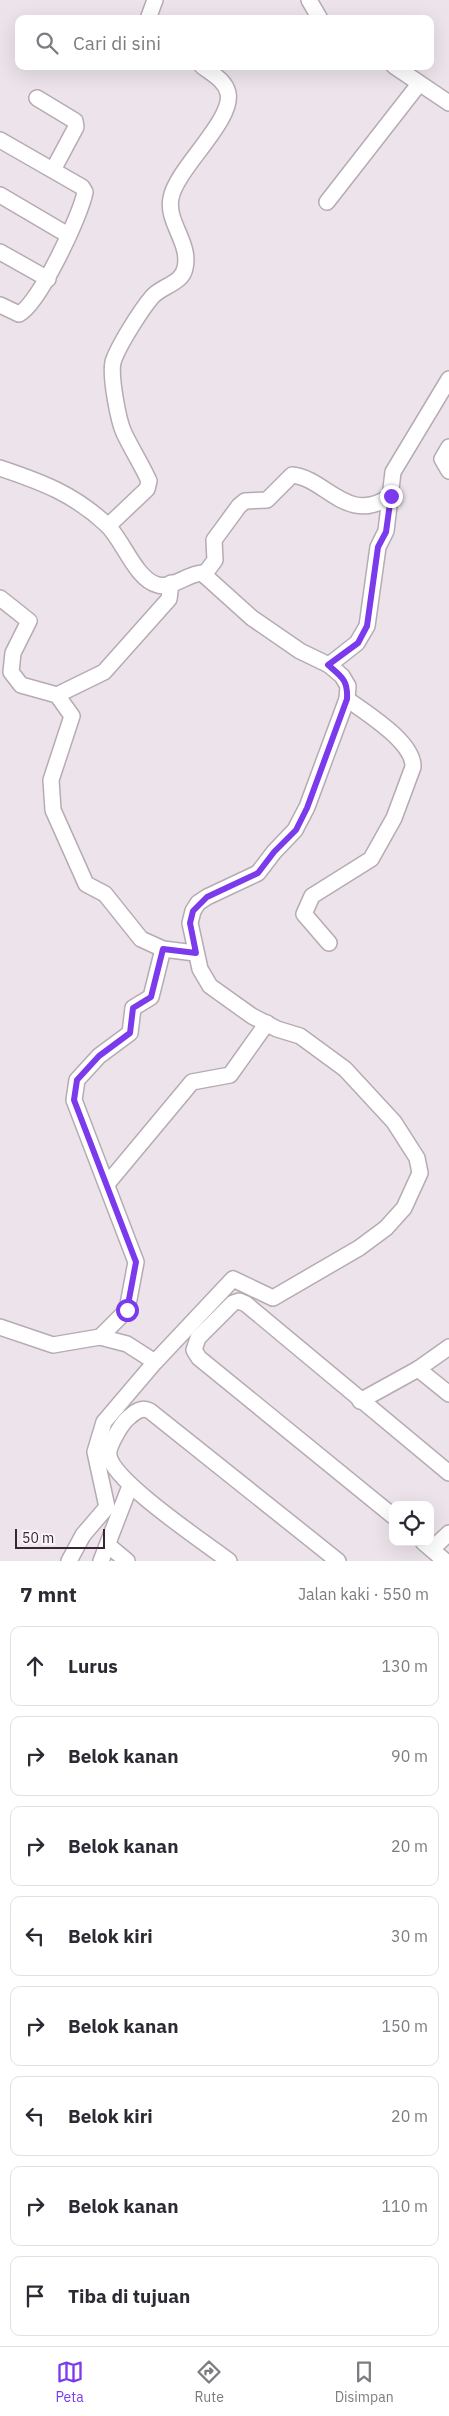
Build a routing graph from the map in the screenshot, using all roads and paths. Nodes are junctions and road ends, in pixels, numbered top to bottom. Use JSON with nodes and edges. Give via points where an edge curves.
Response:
{"nodes":[{"id":1,"x":155,"y":0,"type":"edge"},
{"id":2,"x":309,"y":0,"type":"edge"},
{"id":3,"x":149,"y":15,"type":"edge"},
{"id":4,"x":318,"y":15,"type":"edge"},
{"id":5,"x":207,"y":70,"type":"edge"},
{"id":6,"x":400,"y":70,"type":"edge"},
{"id":7,"x":419,"y":84,"type":"junction"},
{"id":8,"x":37,"y":98,"type":"dead end"},
{"id":9,"x":449,"y":103,"type":"edge"},
{"id":10,"x":0,"y":140,"type":"edge"},
{"id":11,"x":53,"y":170,"type":"junction"},
{"id":12,"x":0,"y":195,"type":"edge"},
{"id":13,"x":326,"y":202,"type":"dead end"},
{"id":14,"x":68,"y":235,"type":"junction"},
{"id":15,"x":0,"y":252,"type":"edge"},
{"id":16,"x":48,"y":279,"type":"junction"},
{"id":17,"x":0,"y":305,"type":"edge"},
{"id":18,"x":449,"y":379,"type":"edge"},
{"id":19,"x":449,"y":447,"type":"edge"},
{"id":20,"x":0,"y":468,"type":"edge"},
{"id":21,"x":449,"y":471,"type":"edge"},
{"id":22,"x":391,"y":496,"type":"junction"},
{"id":23,"x":108,"y":526,"type":"junction"},
{"id":24,"x":204,"y":575,"type":"junction"},
{"id":25,"x":171,"y":583,"type":"junction"},
{"id":26,"x":0,"y":598,"type":"edge"},
{"id":27,"x":328,"y":665,"type":"junction"},
{"id":28,"x":57,"y":695,"type":"junction"},
{"id":29,"x":347,"y":699,"type":"junction"},
{"id":30,"x":329,"y":943,"type":"dead end"},
{"id":31,"x":163,"y":949,"type":"junction"},
{"id":32,"x":196,"y":953,"type":"junction"},
{"id":33,"x":266,"y":1024,"type":"junction"},
{"id":34,"x":107,"y":1184,"type":"junction"},
{"id":35,"x":0,"y":1327,"type":"edge"},
{"id":36,"x":100,"y":1337,"type":"junction"},
{"id":37,"x":449,"y":1347,"type":"edge"},
{"id":38,"x":155,"y":1362,"type":"junction"},
{"id":39,"x":418,"y":1369,"type":"junction"},
{"id":40,"x":449,"y":1394,"type":"edge"},
{"id":41,"x":360,"y":1401,"type":"junction"},
{"id":42,"x":449,"y":1473,"type":"edge"},
{"id":43,"x":130,"y":1486,"type":"junction"},
{"id":44,"x":389,"y":1513,"type":"edge"},
{"id":45,"x":449,"y":1532,"type":"edge"},
{"id":46,"x":434,"y":1542,"type":"edge"},
{"id":47,"x":109,"y":1546,"type":"junction"},
{"id":48,"x":428,"y":1546,"type":"edge"},
{"id":49,"x":69,"y":1561,"type":"edge"},
{"id":50,"x":101,"y":1561,"type":"edge"},
{"id":51,"x":127,"y":1561,"type":"edge"},
{"id":52,"x":229,"y":1561,"type":"edge"},
{"id":53,"x":338,"y":1561,"type":"edge"},
{"id":54,"x":445,"y":1561,"type":"edge"}],
"edges":[{"from":1,"to":3,"type":"street"},
{"from":2,"to":4,"type":"street"},
{"from":5,"to":23,"type":"street","via":[[222,82],[228,100],[215,127],[184,170],[171,196],[186,268],[177,280],[152,296],[113,363],[124,432],[149,481],[147,489]]},
{"from":6,"to":7,"type":"street"},
{"from":7,"to":9,"type":"street"},
{"from":7,"to":13,"type":"street"},
{"from":8,"to":11,"type":"street","via":[[75,122],[76,127]]},
{"from":10,"to":11,"type":"street"},
{"from":11,"to":14,"type":"street","via":[[84,190]]},
{"from":12,"to":14,"type":"street"},
{"from":14,"to":16,"type":"street"},
{"from":15,"to":16,"type":"street"},
{"from":16,"to":17,"type":"street","via":[[22,312],[14,313]]},
{"from":18,"to":22,"type":"street","via":[[393,472]]},
{"from":19,"to":21,"type":"street","via":[[442,459]]},
{"from":20,"to":23,"type":"street","via":[[58,489]]},
{"from":22,"to":24,"type":"street","via":[[375,504],[358,505],[340,500],[300,476],[292,475],[267,500],[245,501],[239,506],[214,540],[215,560]]},
{"from":22,"to":27,"type":"street","via":[[386,532],[378,547],[367,626],[358,643]]},
{"from":23,"to":25,"type":"street","via":[[143,576],[155,585]]},
{"from":24,"to":25,"type":"street","via":[[193,574]]},
{"from":24,"to":27,"type":"street","via":[[252,618]]},
{"from":25,"to":28,"type":"street","via":[[170,599],[104,672]]},
{"from":26,"to":28,"type":"street","via":[[29,621],[13,653],[11,672],[21,685]]},
{"from":27,"to":29,"type":"street","via":[[342,676],[348,686]]},
{"from":28,"to":31,"type":"street","via":[[72,716],[51,780],[53,810],[86,884],[104,894],[141,940]]},
{"from":29,"to":30,"type":"street","via":[[404,745],[414,760],[394,818],[371,859],[312,896],[304,914]]},
{"from":29,"to":32,"type":"street","via":[[296,830],[258,873],[207,897],[193,911],[190,923]]},
{"from":31,"to":32,"type":"street"},
{"from":31,"to":34,"type":"street","via":[[151,997],[133,1008],[130,1033],[99,1056],[77,1080],[74,1100]]},
{"from":32,"to":33,"type":"street","via":[[200,969],[210,986]]},
{"from":33,"to":34,"type":"street","via":[[230,1075],[192,1082]]},
{"from":33,"to":38,"type":"street","via":[[313,1044],[360,1084],[402,1133],[417,1158],[420,1173],[404,1208],[365,1244],[273,1298],[232,1279]]},
{"from":34,"to":36,"type":"street","via":[[136,1262],[127,1310]]},
{"from":35,"to":36,"type":"street","via":[[53,1345]]},
{"from":36,"to":38,"type":"street","via":[[127,1344]]},
{"from":37,"to":39,"type":"street"},
{"from":38,"to":49,"type":"street","via":[[104,1422],[95,1452],[107,1507],[83,1535]]},
{"from":39,"to":40,"type":"street"},
{"from":39,"to":41,"type":"street"},
{"from":41,"to":42,"type":"street"},
{"from":41,"to":44,"type":"street","via":[[242,1302],[233,1303],[196,1342],[194,1350],[202,1361]]},
{"from":43,"to":47,"type":"street"},
{"from":43,"to":52,"type":"street"},
{"from":43,"to":53,"type":"street","via":[[116,1470],[109,1450],[124,1422],[139,1410],[147,1409]]},
{"from":45,"to":46,"type":"street"},
{"from":47,"to":50,"type":"street"},
{"from":47,"to":51,"type":"street"},
{"from":48,"to":54,"type":"street"}]}
